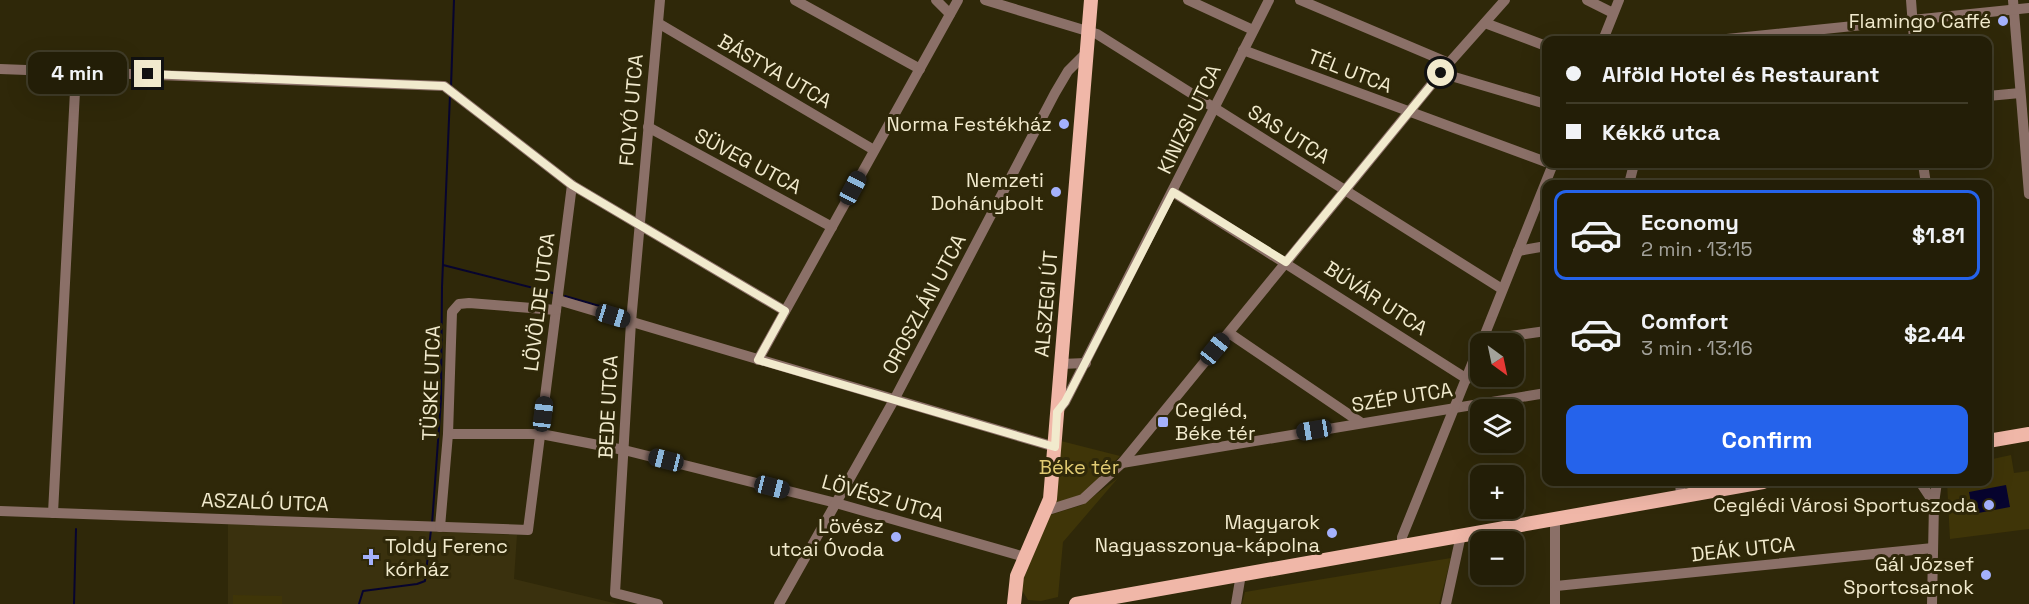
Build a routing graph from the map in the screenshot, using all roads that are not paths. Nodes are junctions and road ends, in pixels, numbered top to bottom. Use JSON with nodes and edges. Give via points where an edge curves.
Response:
{"nodes":[{"id":1,"x":660,"y":0,"type":"edge"},
{"id":2,"x":795,"y":0,"type":"edge"},
{"id":3,"x":936,"y":0,"type":"edge"},
{"id":4,"x":958,"y":0,"type":"edge"},
{"id":5,"x":985,"y":0,"type":"edge"},
{"id":6,"x":1091,"y":0,"type":"edge"},
{"id":7,"x":1188,"y":0,"type":"edge"},
{"id":8,"x":1269,"y":0,"type":"edge"},
{"id":9,"x":1300,"y":0,"type":"edge"},
{"id":10,"x":1505,"y":0,"type":"edge"},
{"id":11,"x":1587,"y":0,"type":"edge"},
{"id":12,"x":1619,"y":0,"type":"edge"},
{"id":13,"x":1911,"y":0,"type":"edge"},
{"id":14,"x":2013,"y":4,"type":"edge"},
{"id":15,"x":2029,"y":8,"type":"edge"},
{"id":16,"x":950,"y":14,"type":"junction"},
{"id":17,"x":1613,"y":14,"type":"junction"},
{"id":18,"x":1913,"y":21,"type":"junction"},
{"id":19,"x":658,"y":23,"type":"junction"},
{"id":20,"x":1485,"y":23,"type":"junction"},
{"id":21,"x":1253,"y":30,"type":"junction"},
{"id":22,"x":1088,"y":31,"type":"junction"},
{"id":23,"x":1605,"y":36,"type":"edge"},
{"id":24,"x":1758,"y":36,"type":"edge"},
{"id":25,"x":1914,"y":36,"type":"edge"},
{"id":26,"x":1542,"y":44,"type":"edge"},
{"id":27,"x":1243,"y":50,"type":"junction"},
{"id":28,"x":1086,"y":53,"type":"junction"},
{"id":29,"x":1449,"y":63,"type":"junction"},
{"id":30,"x":0,"y":69,"type":"edge"},
{"id":31,"x":920,"y":69,"type":"junction"},
{"id":32,"x":76,"y":72,"type":"junction"},
{"id":33,"x":1441,"y":73,"type":"junction"},
{"id":34,"x":2020,"y":93,"type":"junction"},
{"id":35,"x":1992,"y":96,"type":"edge"},
{"id":36,"x":1542,"y":104,"type":"edge"},
{"id":37,"x":1213,"y":108,"type":"junction"},
{"id":38,"x":1410,"y":112,"type":"junction"},
{"id":39,"x":648,"y":127,"type":"junction"},
{"id":40,"x":874,"y":150,"type":"junction"},
{"id":41,"x":1542,"y":161,"type":"edge"},
{"id":42,"x":2028,"y":170,"type":"edge"},
{"id":43,"x":572,"y":185,"type":"junction"},
{"id":44,"x":1345,"y":190,"type":"junction"},
{"id":45,"x":1542,"y":190,"type":"edge"},
{"id":46,"x":1173,"y":192,"type":"junction"},
{"id":47,"x":2029,"y":194,"type":"edge"},
{"id":48,"x":639,"y":223,"type":"junction"},
{"id":49,"x":832,"y":227,"type":"junction"},
{"id":50,"x":1542,"y":247,"type":"edge"},
{"id":51,"x":1518,"y":251,"type":"junction"},
{"id":52,"x":1286,"y":262,"type":"junction"},
{"id":53,"x":1502,"y":289,"type":"junction"},
{"id":54,"x":557,"y":305,"type":"junction"},
{"id":55,"x":785,"y":311,"type":"junction"},
{"id":56,"x":631,"y":322,"type":"junction"},
{"id":57,"x":1228,"y":333,"type":"junction"},
{"id":58,"x":1485,"y":333,"type":"edge"},
{"id":59,"x":1542,"y":333,"type":"edge"},
{"id":60,"x":1524,"y":336,"type":"edge"},
{"id":61,"x":758,"y":360,"type":"junction"},
{"id":62,"x":1086,"y":363,"type":"junction"},
{"id":63,"x":1061,"y":364,"type":"junction"},
{"id":64,"x":1470,"y":371,"type":"edge"},
{"id":65,"x":1467,"y":379,"type":"junction"},
{"id":66,"x":1542,"y":394,"type":"edge"},
{"id":67,"x":894,"y":400,"type":"junction"},
{"id":68,"x":1456,"y":407,"type":"junction"},
{"id":69,"x":1057,"y":412,"type":"junction"},
{"id":70,"x":1360,"y":422,"type":"junction"},
{"id":71,"x":448,"y":434,"type":"junction"},
{"id":72,"x":541,"y":434,"type":"junction"},
{"id":73,"x":2029,"y":434,"type":"edge"},
{"id":74,"x":1992,"y":440,"type":"edge"},
{"id":75,"x":1055,"y":447,"type":"junction"},
{"id":76,"x":624,"y":450,"type":"junction"},
{"id":77,"x":1122,"y":463,"type":"junction"},
{"id":78,"x":1680,"y":486,"type":"edge"},
{"id":79,"x":1740,"y":486,"type":"edge"},
{"id":80,"x":1923,"y":486,"type":"edge"},
{"id":81,"x":1936,"y":486,"type":"edge"},
{"id":82,"x":1681,"y":496,"type":"junction"},
{"id":83,"x":836,"y":503,"type":"junction"},
{"id":84,"x":1934,"y":503,"type":"junction"},
{"id":85,"x":0,"y":511,"type":"edge"},
{"id":86,"x":1045,"y":511,"type":"junction"},
{"id":87,"x":52,"y":513,"type":"junction"},
{"id":88,"x":1555,"y":518,"type":"junction"},
{"id":89,"x":434,"y":527,"type":"junction"},
{"id":90,"x":528,"y":530,"type":"joint"},
{"id":91,"x":1461,"y":535,"type":"junction"},
{"id":92,"x":1402,"y":545,"type":"junction"},
{"id":93,"x":1933,"y":548,"type":"junction"},
{"id":94,"x":1025,"y":557,"type":"junction"},
{"id":95,"x":1241,"y":574,"type":"junction"},
{"id":96,"x":1556,"y":586,"type":"junction"},
{"id":97,"x":1014,"y":588,"type":"junction"},
{"id":98,"x":1122,"y":600,"type":"edge"},
{"id":99,"x":658,"y":604,"type":"edge"},
{"id":100,"x":779,"y":604,"type":"edge"},
{"id":101,"x":1014,"y":604,"type":"edge"},
{"id":102,"x":1021,"y":604,"type":"edge"},
{"id":103,"x":1076,"y":604,"type":"edge"},
{"id":104,"x":1236,"y":604,"type":"edge"},
{"id":105,"x":1446,"y":604,"type":"edge"},
{"id":106,"x":1556,"y":604,"type":"edge"},
{"id":107,"x":1932,"y":604,"type":"edge"}],
"edges":[{"from":1,"to":19,"type":"street","name":"FOLYÓ UTCA"},
{"from":2,"to":31,"type":"street"},
{"from":3,"to":16,"type":"street"},
{"from":4,"to":16,"type":"street"},
{"from":5,"to":22,"type":"street","name":"SAS UTCA"},
{"from":6,"to":22,"type":"main road","name":"ALSZEGI ÚT"},
{"from":7,"to":21,"type":"street"},
{"from":8,"to":21,"type":"street","name":"KINIZSI UTCA"},
{"from":9,"to":29,"type":"street"},
{"from":10,"to":20,"type":"street"},
{"from":11,"to":17,"type":"street"},
{"from":12,"to":17,"type":"street"},
{"from":13,"to":18,"type":"street"},
{"from":14,"to":15,"type":"street"},
{"from":14,"to":18,"type":"street"},
{"from":14,"to":34,"type":"street"},
{"from":16,"to":31,"type":"street"},
{"from":17,"to":23,"type":"street"},
{"from":18,"to":24,"type":"street"},
{"from":18,"to":25,"type":"street"},
{"from":19,"to":39,"type":"street","name":"FOLYÓ UTCA"},
{"from":19,"to":40,"type":"street","name":"BÁSTYA UTCA"},
{"from":20,"to":26,"type":"street"},
{"from":20,"to":29,"type":"street"},
{"from":21,"to":27,"type":"street","name":"KINIZSI UTCA"},
{"from":22,"to":28,"type":"main road","name":"ALSZEGI ÚT"},
{"from":22,"to":37,"type":"street","name":"SAS UTCA"},
{"from":27,"to":37,"type":"street","name":"KINIZSI UTCA"},
{"from":27,"to":38,"type":"street","name":"TÉL UTCA"},
{"from":28,"to":63,"type":"main road","name":"ALSZEGI ÚT"},
{"from":28,"to":67,"type":"street","name":"OROSZLÁN UTCA","via":[[1068,71],[1055,93]]},
{"from":29,"to":33,"type":"street"},
{"from":30,"to":32,"type":"street"},
{"from":31,"to":40,"type":"street"},
{"from":32,"to":43,"type":"street","via":[[451,89]]},
{"from":32,"to":87,"type":"street"},
{"from":33,"to":36,"type":"street"},
{"from":33,"to":38,"type":"street"},
{"from":34,"to":35,"type":"street"},
{"from":34,"to":42,"type":"street"},
{"from":37,"to":44,"type":"street","name":"SAS UTCA"},
{"from":37,"to":46,"type":"street","name":"KINIZSI UTCA"},
{"from":38,"to":41,"type":"street","name":"TÉL UTCA"},
{"from":38,"to":44,"type":"street"},
{"from":39,"to":48,"type":"street","name":"FOLYÓ UTCA"},
{"from":39,"to":49,"type":"street","name":"SÜVEG UTCA"},
{"from":40,"to":49,"type":"street"},
{"from":42,"to":47,"type":"street"},
{"from":43,"to":48,"type":"street"},
{"from":43,"to":54,"type":"street","name":"LÖVÖLDE UTCA"},
{"from":44,"to":52,"type":"street"},
{"from":44,"to":53,"type":"street","name":"SAS UTCA"},
{"from":45,"to":51,"type":"street"},
{"from":46,"to":52,"type":"street","name":"BÚVÁR UTCA"},
{"from":46,"to":62,"type":"street","name":"KINIZSI UTCA"},
{"from":48,"to":55,"type":"street"},
{"from":48,"to":56,"type":"street","name":"BEDE UTCA"},
{"from":49,"to":55,"type":"street"},
{"from":50,"to":51,"type":"street"},
{"from":51,"to":53,"type":"street"},
{"from":52,"to":57,"type":"street"},
{"from":52,"to":65,"type":"street","name":"BÚVÁR UTCA"},
{"from":53,"to":58,"type":"street"},
{"from":54,"to":56,"type":"street"},
{"from":54,"to":71,"type":"street","name":"TÜSKE UTCA","via":[[469,303],[455,307]]},
{"from":54,"to":72,"type":"street","name":"LÖVÖLDE UTCA"},
{"from":55,"to":61,"type":"street"},
{"from":56,"to":61,"type":"street"},
{"from":56,"to":76,"type":"street","name":"BEDE UTCA"},
{"from":57,"to":70,"type":"street"},
{"from":57,"to":77,"type":"street"},
{"from":59,"to":60,"type":"street"},
{"from":61,"to":67,"type":"street"},
{"from":62,"to":63,"type":"street"},
{"from":62,"to":69,"type":"street","name":"KINIZSI UTCA"},
{"from":63,"to":69,"type":"main road","name":"ALSZEGI ÚT"},
{"from":64,"to":65,"type":"street"},
{"from":65,"to":68,"type":"street"},
{"from":66,"to":68,"type":"street","name":"SZÉP UTCA"},
{"from":67,"to":75,"type":"street"},
{"from":67,"to":83,"type":"street","name":"OROSZLÁN UTCA"},
{"from":68,"to":70,"type":"street","name":"SZÉP UTCA"},
{"from":68,"to":92,"type":"street"},
{"from":69,"to":75,"type":"main road","name":"ALSZEGI ÚT"},
{"from":70,"to":77,"type":"street","name":"SZÉP UTCA"},
{"from":71,"to":72,"type":"street","name":"LÖVÉSZ UTCA"},
{"from":71,"to":89,"type":"street","name":"TÜSKE UTCA"},
{"from":72,"to":76,"type":"street","name":"LÖVÉSZ UTCA"},
{"from":72,"to":90,"type":"street","name":"LÖVÖLDE UTCA"},
{"from":73,"to":74,"type":"main road"},
{"from":75,"to":86,"type":"main road","name":"ALSZEGI ÚT","via":[[1050,499]]},
{"from":76,"to":83,"type":"street","name":"LÖVÉSZ UTCA"},
{"from":76,"to":99,"type":"street","name":"BEDE UTCA","via":[[615,593]]},
{"from":77,"to":86,"type":"street","via":[[1083,499]]},
{"from":78,"to":82,"type":"street"},
{"from":79,"to":82,"type":"main road"},
{"from":80,"to":84,"type":"street"},
{"from":81,"to":84,"type":"street"},
{"from":82,"to":88,"type":"main road"},
{"from":83,"to":94,"type":"street","name":"LÖVÉSZ UTCA"},
{"from":83,"to":100,"type":"street","name":"OROSZLÁN UTCA"},
{"from":84,"to":93,"type":"street"},
{"from":85,"to":87,"type":"street","name":"ASZALÓ UTCA"},
{"from":86,"to":94,"type":"main road","name":"ALSZEGI ÚT"},
{"from":87,"to":89,"type":"street","name":"ASZALÓ UTCA"},
{"from":88,"to":91,"type":"main road"},
{"from":88,"to":96,"type":"street"},
{"from":89,"to":90,"type":"street","name":"ASZALÓ UTCA"},
{"from":91,"to":92,"type":"main road"},
{"from":91,"to":105,"type":"street"},
{"from":92,"to":95,"type":"main road"},
{"from":93,"to":96,"type":"street","name":"DEÁK UTCA"},
{"from":93,"to":107,"type":"street"},
{"from":94,"to":97,"type":"main road","name":"ALSZEGI ÚT"},
{"from":95,"to":98,"type":"main road"},
{"from":95,"to":104,"type":"street"},
{"from":96,"to":106,"type":"street"},
{"from":97,"to":101,"type":"main road","name":"ALSZEGI ÚT"},
{"from":97,"to":102,"type":"main road"},
{"from":98,"to":103,"type":"main road"}]}
